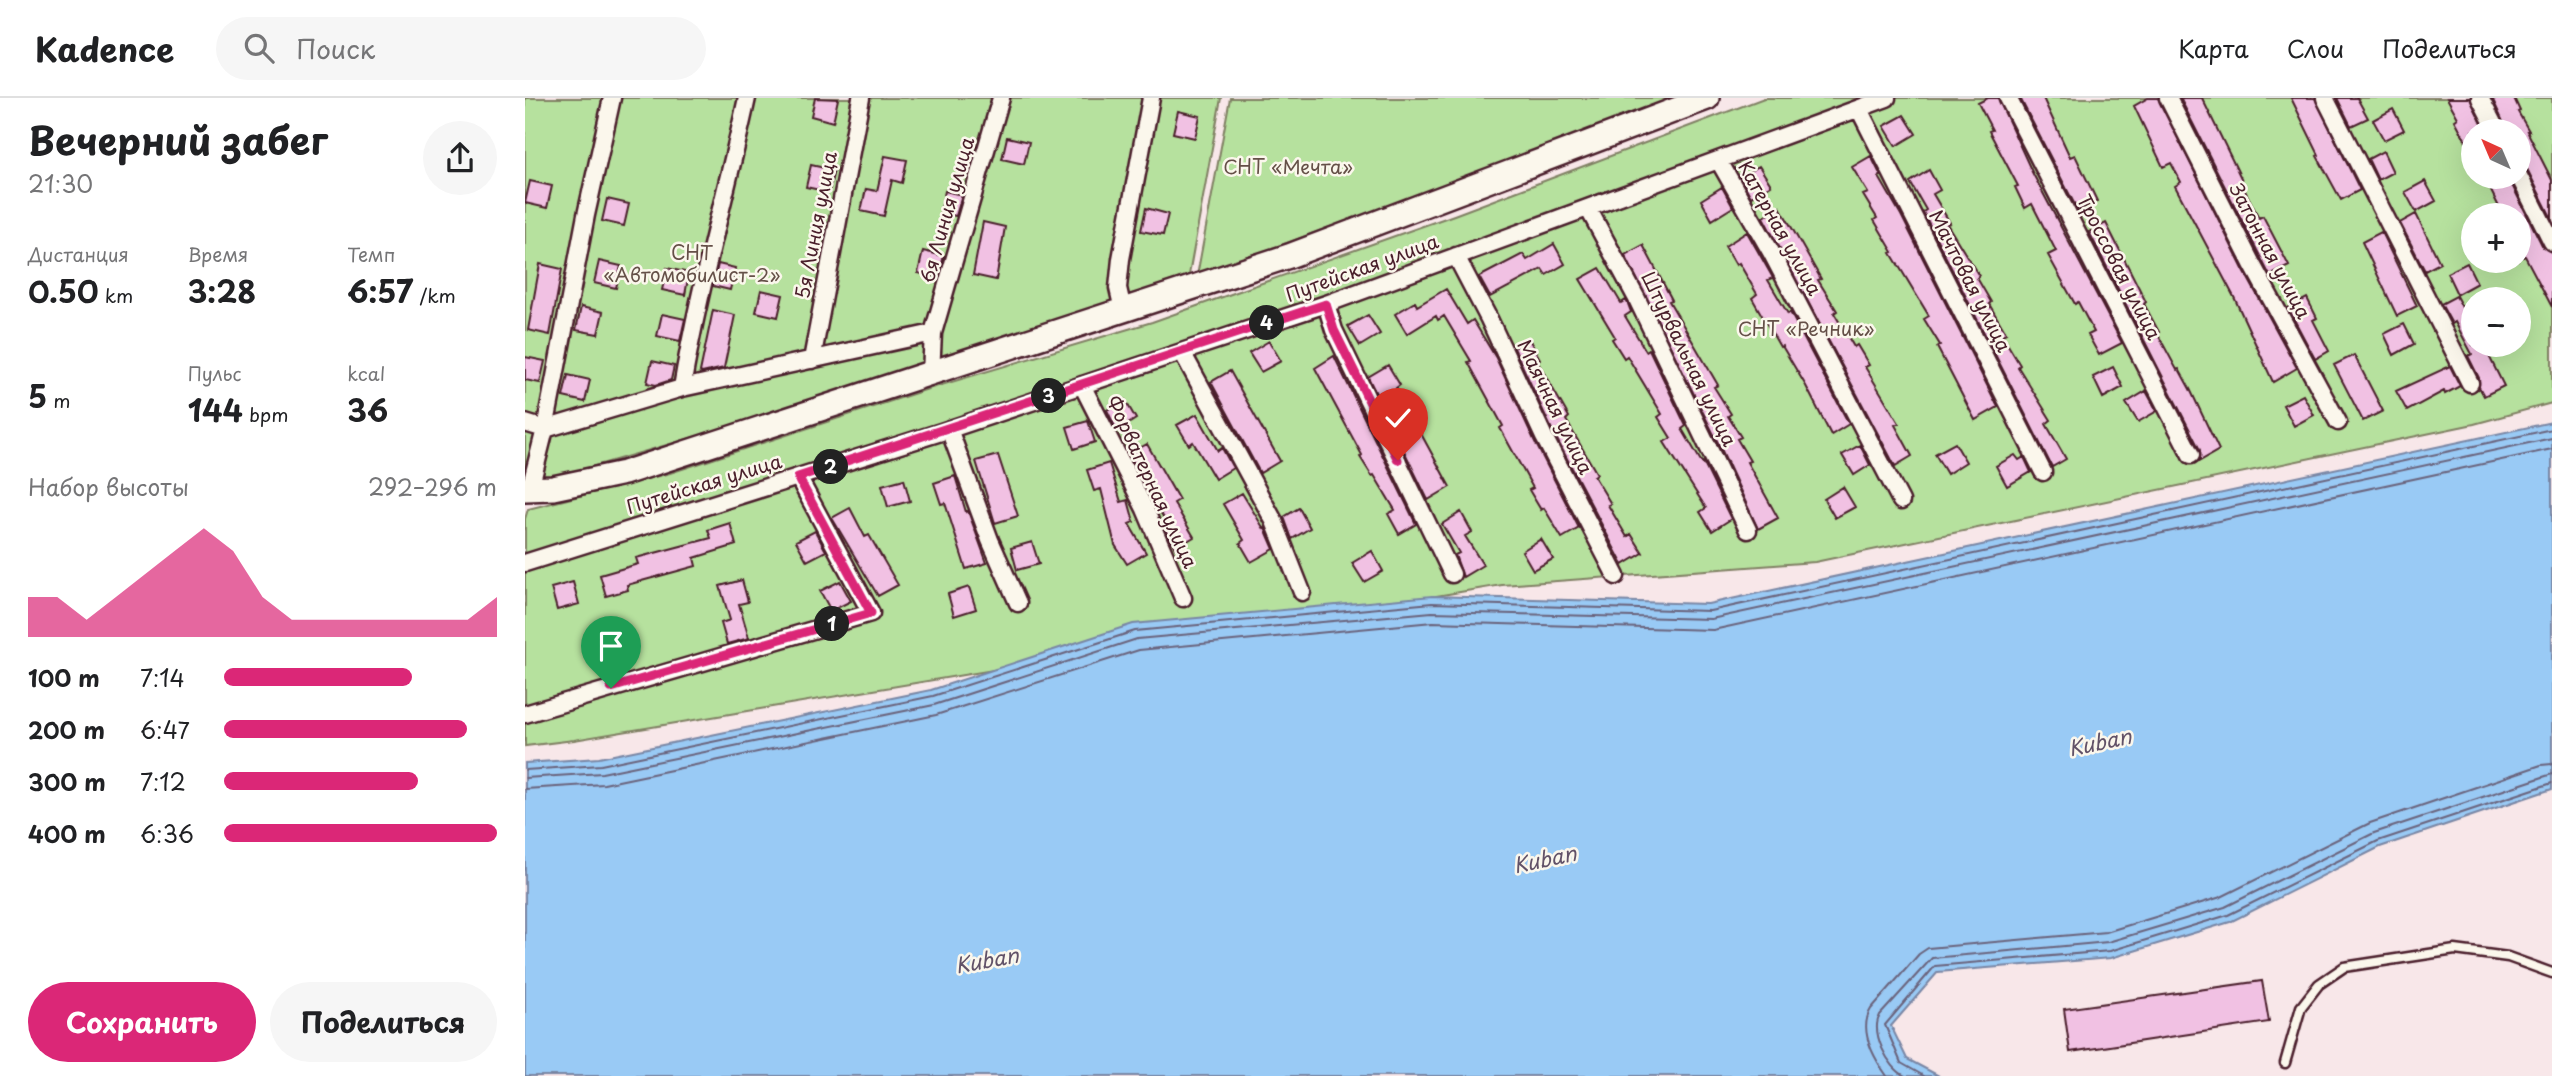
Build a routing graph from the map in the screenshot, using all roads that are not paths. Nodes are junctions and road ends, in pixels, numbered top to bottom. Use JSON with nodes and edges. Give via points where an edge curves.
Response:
{"nodes":[{"id":1,"x":612,"y":98,"type":"edge"},
{"id":2,"x":747,"y":98,"type":"edge"},
{"id":3,"x":861,"y":98,"type":"edge"},
{"id":4,"x":1001,"y":98,"type":"edge"},
{"id":5,"x":1151,"y":98,"type":"edge"},
{"id":6,"x":1707,"y":98,"type":"edge"},
{"id":7,"x":1887,"y":98,"type":"edge"},
{"id":8,"x":2008,"y":98,"type":"edge"},
{"id":9,"x":2168,"y":98,"type":"edge"},
{"id":10,"x":2325,"y":98,"type":"edge"},
{"id":11,"x":2480,"y":98,"type":"edge"},
{"id":12,"x":1859,"y":109,"type":"junction"},
{"id":13,"x":2491,"y":119,"type":"edge"},
{"id":14,"x":1719,"y":160,"type":"junction"},
{"id":15,"x":2526,"y":189,"type":"edge"},
{"id":16,"x":1588,"y":208,"type":"junction"},
{"id":17,"x":2552,"y":242,"type":"edge"},
{"id":18,"x":1456,"y":256,"type":"junction"},
{"id":19,"x":1121,"y":299,"type":"junction"},
{"id":20,"x":1326,"y":304,"type":"junction"},
{"id":21,"x":933,"y":333,"type":"junction"},
{"id":22,"x":1182,"y":352,"type":"junction"},
{"id":23,"x":812,"y":360,"type":"junction"},
{"id":24,"x":931,"y":373,"type":"junction"},
{"id":25,"x":2470,"y":383,"type":"dead end"},
{"id":26,"x":1082,"y":385,"type":"junction"},
{"id":27,"x":682,"y":388,"type":"junction"},
{"id":28,"x":2338,"y":422,"type":"dead end"},
{"id":29,"x":525,"y":423,"type":"edge"},
{"id":30,"x":545,"y":429,"type":"junction"},
{"id":31,"x":949,"y":429,"type":"junction"},
{"id":32,"x":2190,"y":455,"type":"dead end"},
{"id":33,"x":2042,"y":472,"type":"dead end"},
{"id":34,"x":798,"y":477,"type":"junction"},
{"id":35,"x":527,"y":489,"type":"edge"},
{"id":36,"x":1902,"y":501,"type":"dead end"},
{"id":37,"x":1748,"y":530,"type":"dead end"},
{"id":38,"x":525,"y":563,"type":"edge"},
{"id":39,"x":1452,"y":574,"type":"dead end"},
{"id":40,"x":1616,"y":576,"type":"dead end"},
{"id":41,"x":1302,"y":592,"type":"dead end"},
{"id":42,"x":1183,"y":598,"type":"dead end"},
{"id":43,"x":1018,"y":603,"type":"dead end"},
{"id":44,"x":525,"y":714,"type":"edge"},
{"id":45,"x":2552,"y":974,"type":"edge"},
{"id":46,"x":2285,"y":1063,"type":"dead end"}],
"edges":[{"from":1,"to":30,"type":"street"},
{"from":2,"to":27,"type":"street","via":[[694,317]]},
{"from":3,"to":23,"type":"street","name":"5я Линия улица"},
{"from":4,"to":21,"type":"street","name":"6я Линия улица"},
{"from":5,"to":19,"type":"street","via":[[1121,259]]},
{"from":6,"to":19,"type":"street","via":[[1289,256]]},
{"from":7,"to":12,"type":"street","name":"Путейская улица"},
{"from":8,"to":32,"type":"street","name":"Троссовая улица"},
{"from":9,"to":28,"type":"street","name":"Затонная улица"},
{"from":10,"to":25,"type":"street"},
{"from":11,"to":13,"type":"street"},
{"from":12,"to":14,"type":"street","name":"Путейская улица"},
{"from":12,"to":33,"type":"street","name":"Мачтовая улица"},
{"from":14,"to":16,"type":"street","name":"Путейская улица"},
{"from":14,"to":36,"type":"street","name":"Катерная улица"},
{"from":15,"to":17,"type":"street"},
{"from":16,"to":18,"type":"street","name":"Путейская улица"},
{"from":16,"to":37,"type":"street","name":"Штурвальная улица"},
{"from":18,"to":20,"type":"street","name":"Путейская улица"},
{"from":18,"to":40,"type":"street","name":"Маячная улица"},
{"from":19,"to":24,"type":"street"},
{"from":20,"to":22,"type":"street","name":"Путейская улица"},
{"from":20,"to":39,"type":"street","via":[[1334,330]]},
{"from":21,"to":23,"type":"street"},
{"from":21,"to":24,"type":"street","name":"6я Линия улица"},
{"from":22,"to":26,"type":"street","name":"Путейская улица"},
{"from":22,"to":41,"type":"street","via":[[1273,521]]},
{"from":23,"to":27,"type":"street"},
{"from":24,"to":35,"type":"street","via":[[624,473]]},
{"from":26,"to":31,"type":"street","name":"Путейская улица"},
{"from":26,"to":42,"type":"street","name":"Форватерная улица","via":[[1145,509]]},
{"from":27,"to":30,"type":"street"},
{"from":29,"to":30,"type":"street"},
{"from":30,"to":35,"type":"street"},
{"from":31,"to":34,"type":"street","name":"Путейская улица"},
{"from":31,"to":43,"type":"street"},
{"from":34,"to":38,"type":"street","name":"Путейская улица"},
{"from":34,"to":44,"type":"street","via":[[871,613]]},
{"from":45,"to":46,"type":"lane","via":[[2508,957],[2455,950],[2344,967],[2319,984],[2301,1007]]}]}
